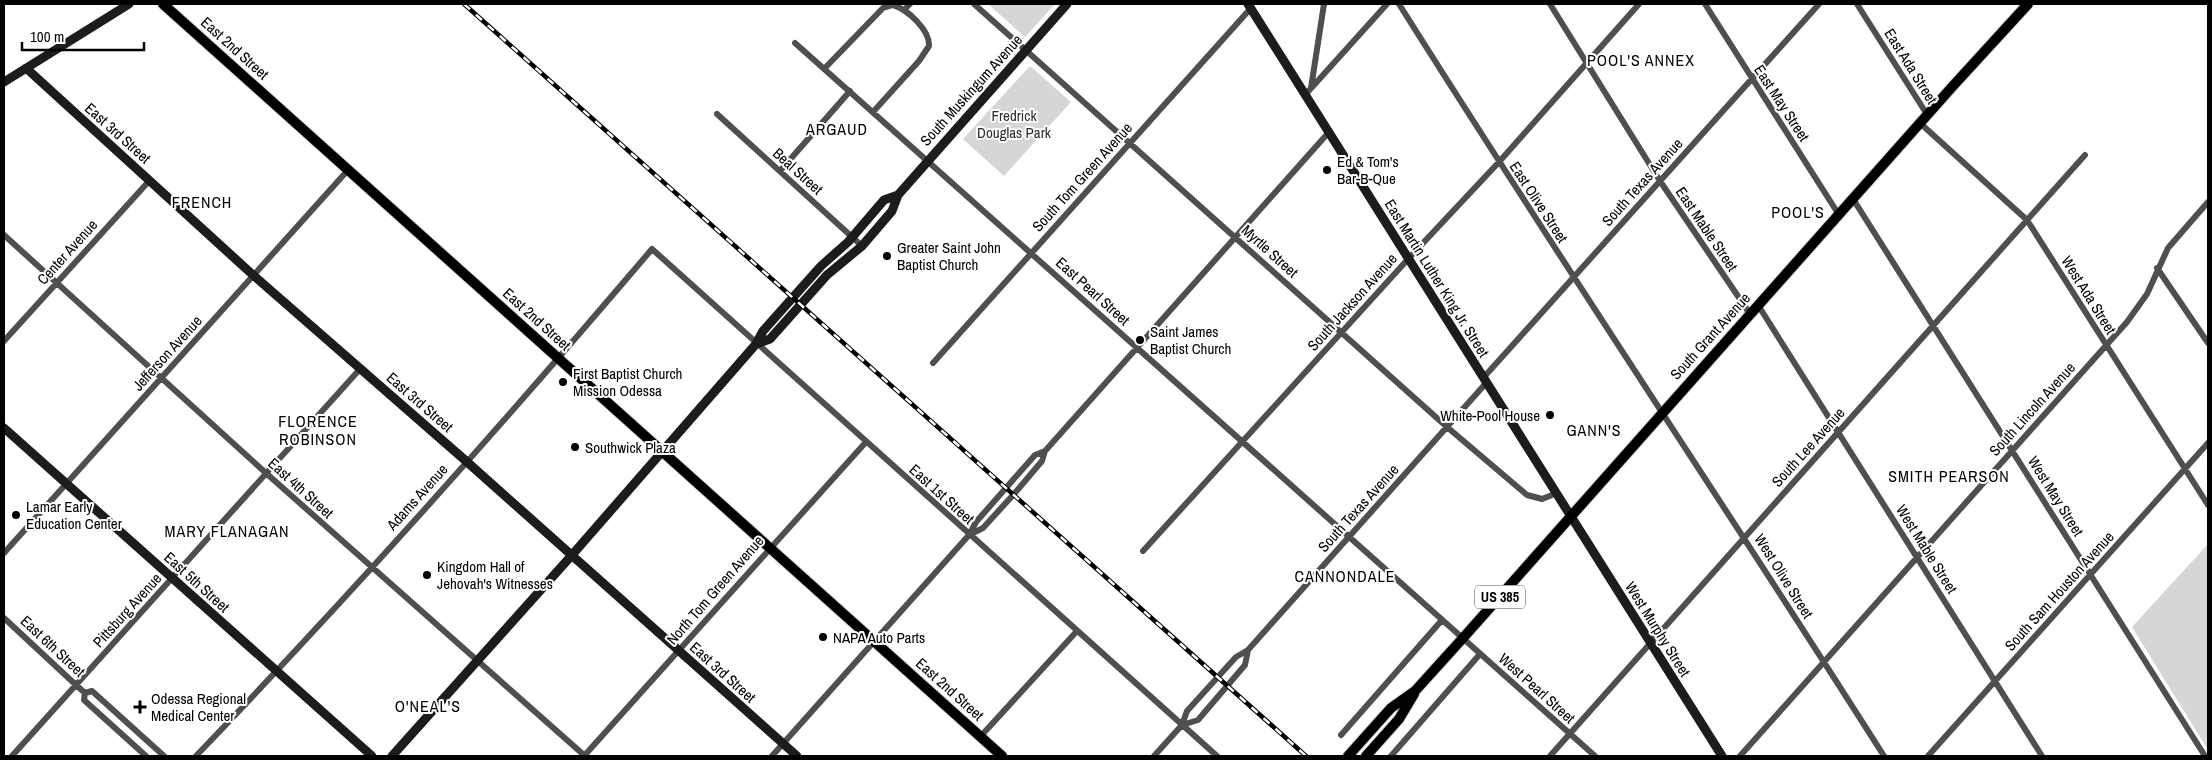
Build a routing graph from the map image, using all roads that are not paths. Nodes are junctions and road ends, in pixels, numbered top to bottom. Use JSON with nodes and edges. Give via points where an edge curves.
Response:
{"nodes":[{"id":1,"x":129,"y":4,"type":"edge"},
{"id":2,"x":163,"y":4,"type":"edge"},
{"id":3,"x":910,"y":4,"type":"edge"},
{"id":4,"x":974,"y":4,"type":"edge"},
{"id":5,"x":1067,"y":4,"type":"edge"},
{"id":6,"x":1324,"y":4,"type":"edge"},
{"id":7,"x":1387,"y":4,"type":"edge"},
{"id":8,"x":1400,"y":4,"type":"edge"},
{"id":9,"x":1550,"y":4,"type":"edge"},
{"id":10,"x":1639,"y":4,"type":"edge"},
{"id":11,"x":1705,"y":4,"type":"edge"},
{"id":12,"x":1819,"y":4,"type":"edge"},
{"id":13,"x":1857,"y":4,"type":"edge"},
{"id":14,"x":2028,"y":4,"type":"edge"},
{"id":15,"x":1249,"y":6,"type":"edge"},
{"id":16,"x":905,"y":9,"type":"junction"},
{"id":17,"x":795,"y":42,"type":"dead end"},
{"id":18,"x":1026,"y":49,"type":"junction"},
{"id":19,"x":1585,"y":63,"type":"junction"},
{"id":20,"x":26,"y":68,"type":"junction"},
{"id":21,"x":824,"y":68,"type":"junction"},
{"id":22,"x":1752,"y":78,"type":"junction"},
{"id":23,"x":4,"y":82,"type":"edge"},
{"id":24,"x":850,"y":91,"type":"junction"},
{"id":25,"x":1308,"y":92,"type":"junction"},
{"id":26,"x":873,"y":112,"type":"junction"},
{"id":27,"x":717,"y":114,"type":"dead end"},
{"id":28,"x":1924,"y":120,"type":"junction"},
{"id":29,"x":1329,"y":132,"type":"junction"},
{"id":30,"x":1130,"y":142,"type":"junction"},
{"id":31,"x":2086,"y":155,"type":"dead end"},
{"id":32,"x":927,"y":160,"type":"junction"},
{"id":33,"x":1499,"y":162,"type":"junction"},
{"id":34,"x":348,"y":170,"type":"junction"},
{"id":35,"x":780,"y":171,"type":"junction"},
{"id":36,"x":150,"y":180,"type":"junction"},
{"id":37,"x":1660,"y":181,"type":"junction"},
{"id":38,"x":898,"y":195,"type":"junction"},
{"id":39,"x":1853,"y":199,"type":"junction"},
{"id":40,"x":2208,"y":202,"type":"edge"},
{"id":41,"x":1839,"y":215,"type":"junction"},
{"id":42,"x":2028,"y":220,"type":"junction"},
{"id":43,"x":4,"y":235,"type":"edge"},
{"id":44,"x":852,"y":237,"type":"junction"},
{"id":45,"x":1235,"y":237,"type":"junction"},
{"id":46,"x":862,"y":246,"type":"junction"},
{"id":47,"x":652,"y":249,"type":"joint"},
{"id":48,"x":1031,"y":253,"type":"junction"},
{"id":49,"x":1409,"y":258,"type":"junction"},
{"id":50,"x":2157,"y":268,"type":"junction"},
{"id":51,"x":253,"y":275,"type":"junction"},
{"id":52,"x":1573,"y":277,"type":"junction"},
{"id":53,"x":57,"y":282,"type":"junction"},
{"id":54,"x":1758,"y":305,"type":"junction"},
{"id":55,"x":1750,"y":314,"type":"junction"},
{"id":56,"x":1933,"y":326,"type":"junction"},
{"id":57,"x":1342,"y":332,"type":"junction"},
{"id":58,"x":4,"y":341,"type":"edge"},
{"id":59,"x":756,"y":344,"type":"junction"},
{"id":60,"x":2208,"y":344,"type":"edge"},
{"id":61,"x":2106,"y":345,"type":"junction"},
{"id":62,"x":1137,"y":347,"type":"junction"},
{"id":63,"x":559,"y":359,"type":"junction"},
{"id":64,"x":932,"y":363,"type":"dead end"},
{"id":65,"x":360,"y":369,"type":"junction"},
{"id":66,"x":162,"y":377,"type":"junction"},
{"id":67,"x":1485,"y":379,"type":"junction"},
{"id":68,"x":1663,"y":411,"type":"junction"},
{"id":69,"x":1447,"y":427,"type":"junction"},
{"id":70,"x":4,"y":428,"type":"edge"},
{"id":71,"x":1838,"y":432,"type":"junction"},
{"id":72,"x":866,"y":442,"type":"junction"},
{"id":73,"x":1242,"y":442,"type":"junction"},
{"id":74,"x":2208,"y":443,"type":"edge"},
{"id":75,"x":662,"y":450,"type":"junction"},
{"id":76,"x":1045,"y":450,"type":"junction"},
{"id":77,"x":2012,"y":450,"type":"junction"},
{"id":78,"x":466,"y":461,"type":"junction"},
{"id":79,"x":2185,"y":468,"type":"junction"},
{"id":80,"x":266,"y":474,"type":"junction"},
{"id":81,"x":66,"y":484,"type":"junction"},
{"id":82,"x":1557,"y":493,"type":"junction"},
{"id":83,"x":2208,"y":505,"type":"edge"},
{"id":84,"x":1571,"y":516,"type":"junction"},
{"id":85,"x":970,"y":535,"type":"junction"},
{"id":86,"x":1349,"y":537,"type":"junction"},
{"id":87,"x":1745,"y":537,"type":"junction"},
{"id":88,"x":770,"y":547,"type":"junction"},
{"id":89,"x":1143,"y":551,"type":"dead end"},
{"id":90,"x":4,"y":553,"type":"edge"},
{"id":91,"x":572,"y":555,"type":"junction"},
{"id":92,"x":1917,"y":557,"type":"junction"},
{"id":93,"x":371,"y":566,"type":"junction"},
{"id":94,"x":2090,"y":574,"type":"junction"},
{"id":95,"x":172,"y":578,"type":"junction"},
{"id":96,"x":4,"y":618,"type":"edge"},
{"id":97,"x":1442,"y":620,"type":"junction"},
{"id":98,"x":1077,"y":631,"type":"junction"},
{"id":99,"x":1463,"y":638,"type":"junction"},
{"id":100,"x":875,"y":641,"type":"junction"},
{"id":101,"x":1651,"y":643,"type":"junction"},
{"id":102,"x":678,"y":650,"type":"junction"},
{"id":103,"x":1248,"y":650,"type":"junction"},
{"id":104,"x":1480,"y":654,"type":"junction"},
{"id":105,"x":478,"y":660,"type":"junction"},
{"id":106,"x":1824,"y":662,"type":"junction"},
{"id":107,"x":277,"y":671,"type":"junction"},
{"id":108,"x":1995,"y":681,"type":"junction"},
{"id":109,"x":76,"y":685,"type":"junction"},
{"id":110,"x":1415,"y":690,"type":"junction"},
{"id":111,"x":86,"y":693,"type":"junction"},
{"id":112,"x":1182,"y":725,"type":"junction"},
{"id":113,"x":1570,"y":734,"type":"junction"},
{"id":114,"x":1342,"y":735,"type":"dead end"},
{"id":115,"x":980,"y":737,"type":"junction"},
{"id":116,"x":783,"y":744,"type":"junction"},
{"id":117,"x":12,"y":756,"type":"edge"},
{"id":118,"x":146,"y":756,"type":"edge"},
{"id":119,"x":164,"y":756,"type":"edge"},
{"id":120,"x":196,"y":756,"type":"edge"},
{"id":121,"x":372,"y":756,"type":"edge"},
{"id":122,"x":392,"y":756,"type":"edge"},
{"id":123,"x":584,"y":756,"type":"edge"},
{"id":124,"x":772,"y":756,"type":"edge"},
{"id":125,"x":797,"y":756,"type":"edge"},
{"id":126,"x":1002,"y":756,"type":"edge"},
{"id":127,"x":1154,"y":756,"type":"edge"},
{"id":128,"x":1217,"y":756,"type":"edge"},
{"id":129,"x":1348,"y":756,"type":"edge"},
{"id":130,"x":1366,"y":756,"type":"edge"},
{"id":131,"x":1391,"y":756,"type":"edge"},
{"id":132,"x":1550,"y":756,"type":"edge"},
{"id":133,"x":1595,"y":756,"type":"edge"},
{"id":134,"x":1722,"y":756,"type":"edge"},
{"id":135,"x":1740,"y":756,"type":"edge"},
{"id":136,"x":1884,"y":756,"type":"edge"},
{"id":137,"x":1928,"y":756,"type":"edge"},
{"id":138,"x":2042,"y":756,"type":"edge"},
{"id":139,"x":2205,"y":756,"type":"edge"}],
"edges":[{"from":1,"to":20,"type":"street"},
{"from":2,"to":34,"type":"main road","name":"East 2nd Street"},
{"from":3,"to":16,"type":"street"},
{"from":4,"to":18,"type":"street","name":"Myrtle Street"},
{"from":5,"to":18,"type":"street","name":"South Muskingum Avenue"},
{"from":6,"to":25,"type":"street"},
{"from":7,"to":25,"type":"street"},
{"from":8,"to":33,"type":"street","name":"East Olive Street"},
{"from":9,"to":19,"type":"street","name":"East Mable Street"},
{"from":10,"to":19,"type":"street","name":"South Jackson Avenue"},
{"from":11,"to":22,"type":"street","name":"East May Street"},
{"from":12,"to":22,"type":"street","name":"South Texas Avenue"},
{"from":13,"to":28,"type":"street","name":"East Ada Street"},
{"from":14,"to":28,"type":"main road","name":"South Grant Avenue","number":"US 385"},
{"from":15,"to":25,"type":"street","name":"East Martin Luther King Jr. Street"},
{"from":15,"to":30,"type":"street","name":"South Tom Green Avenue"},
{"from":16,"to":21,"type":"street","via":[[894,5],[882,8]]},
{"from":16,"to":26,"type":"street","via":[[927,36],[930,46]]},
{"from":17,"to":21,"type":"street","name":"East Pearl Street"},
{"from":18,"to":30,"type":"street","name":"Myrtle Street"},
{"from":18,"to":32,"type":"street","name":"South Muskingum Avenue"},
{"from":19,"to":33,"type":"street","name":"South Jackson Avenue"},
{"from":19,"to":37,"type":"street","name":"East Mable Street"},
{"from":20,"to":23,"type":"street"},
{"from":20,"to":36,"type":"street","name":"East 3rd Street"},
{"from":21,"to":24,"type":"street","name":"East Pearl Street"},
{"from":22,"to":37,"type":"street","name":"South Texas Avenue"},
{"from":22,"to":41,"type":"street","name":"East May Street"},
{"from":24,"to":26,"type":"street","name":"East Pearl Street"},
{"from":24,"to":35,"type":"street"},
{"from":25,"to":29,"type":"street","name":"East Martin Luther King Jr. Street"},
{"from":26,"to":32,"type":"street","name":"East Pearl Street"},
{"from":27,"to":35,"type":"street","name":"Beal Street"},
{"from":28,"to":39,"type":"main road","name":"South Grant Avenue","number":"US 385"},
{"from":28,"to":42,"type":"street","name":"West Ada Street"},
{"from":29,"to":45,"type":"street"},
{"from":29,"to":49,"type":"street","name":"East Martin Luther King Jr. Street"},
{"from":30,"to":45,"type":"street","name":"Myrtle Street"},
{"from":30,"to":48,"type":"street","name":"South Tom Green Avenue"},
{"from":31,"to":42,"type":"street","name":"South Lee Avenue"},
{"from":32,"to":38,"type":"street","name":"South Muskingum Avenue"},
{"from":32,"to":48,"type":"street","name":"East Pearl Street"},
{"from":33,"to":49,"type":"street","name":"South Jackson Avenue"},
{"from":33,"to":52,"type":"street","name":"East Olive Street"},
{"from":34,"to":51,"type":"street","name":"Jefferson Avenue"},
{"from":34,"to":63,"type":"main road","name":"East 2nd Street"},
{"from":35,"to":44,"type":"street","name":"Beal Street"},
{"from":36,"to":51,"type":"street","name":"East 3rd Street"},
{"from":36,"to":53,"type":"street","name":"Center Avenue"},
{"from":37,"to":52,"type":"street","name":"South Texas Avenue"},
{"from":37,"to":55,"type":"street","name":"East Mable Street"},
{"from":38,"to":44,"type":"street","name":"South Muskingum Avenue","via":[[884,200]]},
{"from":38,"to":46,"type":"street","name":"South Muskingum Avenue","via":[[892,211]]},
{"from":39,"to":41,"type":"main road","name":"South Grant Avenue","number":"US 385"},
{"from":39,"to":56,"type":"street","name":"West May Street"},
{"from":40,"to":50,"type":"street","name":"South Lincoln Avenue","via":[[2176,237]]},
{"from":41,"to":54,"type":"main road","name":"South Grant Avenue","number":"US 385"},
{"from":42,"to":56,"type":"street","name":"South Lee Avenue"},
{"from":42,"to":61,"type":"street","name":"West Ada Street"},
{"from":43,"to":53,"type":"street","name":"East 4th Street"},
{"from":44,"to":46,"type":"street","name":"Beal Street"},
{"from":44,"to":59,"type":"street","name":"South Muskingum Avenue","via":[[793,297],[763,331]]},
{"from":45,"to":57,"type":"street","name":"Myrtle Street"},
{"from":45,"to":62,"type":"street"},
{"from":46,"to":59,"type":"street","name":"South Muskingum Avenue","via":[[827,275],[770,339]]},
{"from":47,"to":59,"type":"street","name":"East 1st Street"},
{"from":47,"to":63,"type":"street","name":"Adams Avenue"},
{"from":48,"to":62,"type":"street","name":"East Pearl Street"},
{"from":48,"to":64,"type":"street","name":"South Tom Green Avenue"},
{"from":49,"to":57,"type":"street","name":"South Jackson Avenue"},
{"from":49,"to":67,"type":"street","name":"East Martin Luther King Jr. Street"},
{"from":50,"to":60,"type":"street"},
{"from":50,"to":61,"type":"street","name":"South Lincoln Avenue","via":[[2138,310]]},
{"from":51,"to":65,"type":"street","name":"East 3rd Street"},
{"from":51,"to":66,"type":"street","name":"Jefferson Avenue"},
{"from":52,"to":67,"type":"street","name":"South Texas Avenue"},
{"from":52,"to":68,"type":"street","name":"East Olive Street"},
{"from":53,"to":58,"type":"street","name":"Center Avenue"},
{"from":53,"to":66,"type":"street","name":"East 4th Street"},
{"from":54,"to":55,"type":"main road","name":"South Grant Avenue","number":"US 385"},
{"from":54,"to":71,"type":"street","name":"West Mable Street"},
{"from":55,"to":68,"type":"main road","name":"South Grant Avenue","number":"US 385"},
{"from":56,"to":71,"type":"street","name":"South Lee Avenue"},
{"from":56,"to":77,"type":"street","name":"West May Street"},
{"from":57,"to":69,"type":"street","name":"Myrtle Street"},
{"from":57,"to":73,"type":"street","name":"South Jackson Avenue"},
{"from":59,"to":72,"type":"street","name":"East 1st Street"},
{"from":59,"to":75,"type":"street"},
{"from":61,"to":77,"type":"street","name":"South Lincoln Avenue"},
{"from":61,"to":79,"type":"street","name":"West Ada Street"},
{"from":62,"to":73,"type":"street","name":"East Pearl Street"},
{"from":62,"to":76,"type":"street"},
{"from":63,"to":75,"type":"main road","name":"East 2nd Street"},
{"from":63,"to":78,"type":"street","name":"Adams Avenue"},
{"from":65,"to":78,"type":"street","name":"East 3rd Street"},
{"from":65,"to":80,"type":"street","name":"Pittsburg Avenue"},
{"from":66,"to":80,"type":"street","name":"East 4th Street"},
{"from":66,"to":81,"type":"street","name":"Jefferson Avenue"},
{"from":67,"to":69,"type":"street","name":"South Texas Avenue"},
{"from":67,"to":82,"type":"street","name":"East Martin Luther King Jr. Street"},
{"from":68,"to":84,"type":"main road","name":"South Grant Avenue","number":"US 385"},
{"from":68,"to":87,"type":"street","name":"West Olive Street"},
{"from":69,"to":82,"type":"street","name":"Myrtle Street","via":[[1527,495],[1542,499]]},
{"from":69,"to":86,"type":"street","name":"South Texas Avenue"},
{"from":70,"to":81,"type":"street","name":"East 5th Street"},
{"from":71,"to":87,"type":"street","name":"South Lee Avenue"},
{"from":71,"to":92,"type":"street","name":"West Mable Street"},
{"from":72,"to":85,"type":"street","name":"East 1st Street"},
{"from":72,"to":88,"type":"street","name":"North Tom Green Avenue"},
{"from":73,"to":86,"type":"street","name":"East Pearl Street"},
{"from":73,"to":89,"type":"street","name":"South Jackson Avenue"},
{"from":74,"to":79,"type":"street","name":"South Sam Houston Avenue"},
{"from":75,"to":88,"type":"main road","name":"East 2nd Street"},
{"from":75,"to":91,"type":"street"},
{"from":76,"to":85,"type":"street","via":[[1035,455],[976,522]]},
{"from":76,"to":85,"type":"street","via":[[1042,461],[1014,494],[983,528]]},
{"from":77,"to":92,"type":"street","name":"South Lincoln Avenue"},
{"from":77,"to":94,"type":"street","name":"West May Street"},
{"from":78,"to":91,"type":"street","name":"East 3rd Street"},
{"from":78,"to":93,"type":"street","name":"Adams Avenue"},
{"from":79,"to":83,"type":"street","name":"West Ada Street"},
{"from":79,"to":94,"type":"street","name":"South Sam Houston Avenue"},
{"from":80,"to":93,"type":"street","name":"East 4th Street"},
{"from":80,"to":95,"type":"street","name":"Pittsburg Avenue"},
{"from":81,"to":90,"type":"street","name":"Jefferson Avenue"},
{"from":81,"to":95,"type":"street","name":"East 5th Street"},
{"from":82,"to":84,"type":"street","name":"East Martin Luther King Jr. Street"},
{"from":84,"to":99,"type":"main road","name":"South Grant Avenue","number":"US 385"},
{"from":84,"to":101,"type":"street","name":"West Murphy Street"},
{"from":85,"to":98,"type":"street","name":"East 1st Street"},
{"from":85,"to":100,"type":"street"},
{"from":86,"to":97,"type":"street","name":"East Pearl Street"},
{"from":86,"to":103,"type":"street","name":"South Texas Avenue"},
{"from":87,"to":101,"type":"street","name":"South Lee Avenue"},
{"from":87,"to":106,"type":"street","name":"West Olive Street"},
{"from":88,"to":100,"type":"main road","name":"East 2nd Street"},
{"from":88,"to":102,"type":"street","name":"North Tom Green Avenue"},
{"from":91,"to":102,"type":"street","name":"East 3rd Street"},
{"from":91,"to":105,"type":"street"},
{"from":92,"to":106,"type":"street","name":"South Lincoln Avenue"},
{"from":92,"to":108,"type":"street","name":"West Mable Street"},
{"from":93,"to":105,"type":"street","name":"East 4th Street"},
{"from":93,"to":107,"type":"street","name":"Adams Avenue"},
{"from":94,"to":108,"type":"street","name":"South Sam Houston Avenue"},
{"from":94,"to":139,"type":"street","name":"West May Street"},
{"from":95,"to":107,"type":"street","name":"East 5th Street"},
{"from":95,"to":109,"type":"street","name":"Pittsburg Avenue"},
{"from":96,"to":109,"type":"street","name":"East 6th Street"},
{"from":97,"to":99,"type":"street","name":"East Pearl Street"},
{"from":97,"to":114,"type":"street"},
{"from":98,"to":112,"type":"street","name":"East 1st Street"},
{"from":98,"to":115,"type":"street"},
{"from":99,"to":104,"type":"street","name":"West Pearl Street"},
{"from":99,"to":110,"type":"main road","name":"South Grant Avenue","number":"US 385"},
{"from":100,"to":115,"type":"main road","name":"East 2nd Street"},
{"from":100,"to":116,"type":"street"},
{"from":101,"to":113,"type":"street","name":"South Lee Avenue"},
{"from":101,"to":134,"type":"street","name":"West Murphy Street"},
{"from":102,"to":116,"type":"street","name":"East 3rd Street"},
{"from":102,"to":123,"type":"street","name":"North Tom Green Avenue"},
{"from":103,"to":112,"type":"street","name":"South Texas Avenue","via":[[1236,657],[1187,711]]},
{"from":103,"to":112,"type":"street","name":"South Texas Avenue","via":[[1245,665],[1198,720]]},
{"from":104,"to":113,"type":"street","name":"West Pearl Street"},
{"from":104,"to":131,"type":"street"},
{"from":105,"to":122,"type":"street"},
{"from":105,"to":123,"type":"street","name":"East 4th Street"},
{"from":106,"to":135,"type":"street","name":"South Lincoln Avenue"},
{"from":106,"to":136,"type":"street","name":"West Olive Street"},
{"from":107,"to":120,"type":"street","name":"Adams Avenue"},
{"from":107,"to":121,"type":"street","name":"East 5th Street"},
{"from":108,"to":137,"type":"street","name":"South Sam Houston Avenue"},
{"from":108,"to":138,"type":"street","name":"West Mable Street"},
{"from":109,"to":111,"type":"street","name":"East 6th Street"},
{"from":109,"to":117,"type":"street","name":"Pittsburg Avenue"},
{"from":110,"to":129,"type":"main road","name":"South Grant Avenue","number":"US 385","via":[[1391,708]]},
{"from":110,"to":130,"type":"main road","name":"South Grant Avenue","number":"US 385","via":[[1399,719]]},
{"from":111,"to":118,"type":"street","name":"East 6th Street","via":[[84,700]]},
{"from":111,"to":119,"type":"street","name":"East 6th Street","via":[[92,692]]},
{"from":112,"to":127,"type":"street"},
{"from":112,"to":128,"type":"street","name":"East 1st Street"},
{"from":113,"to":132,"type":"street","name":"South Lee Avenue"},
{"from":113,"to":133,"type":"street","name":"West Pearl Street"},
{"from":115,"to":126,"type":"main road","name":"East 2nd Street"},
{"from":116,"to":124,"type":"street"},
{"from":116,"to":125,"type":"street","name":"East 3rd Street"}]}
